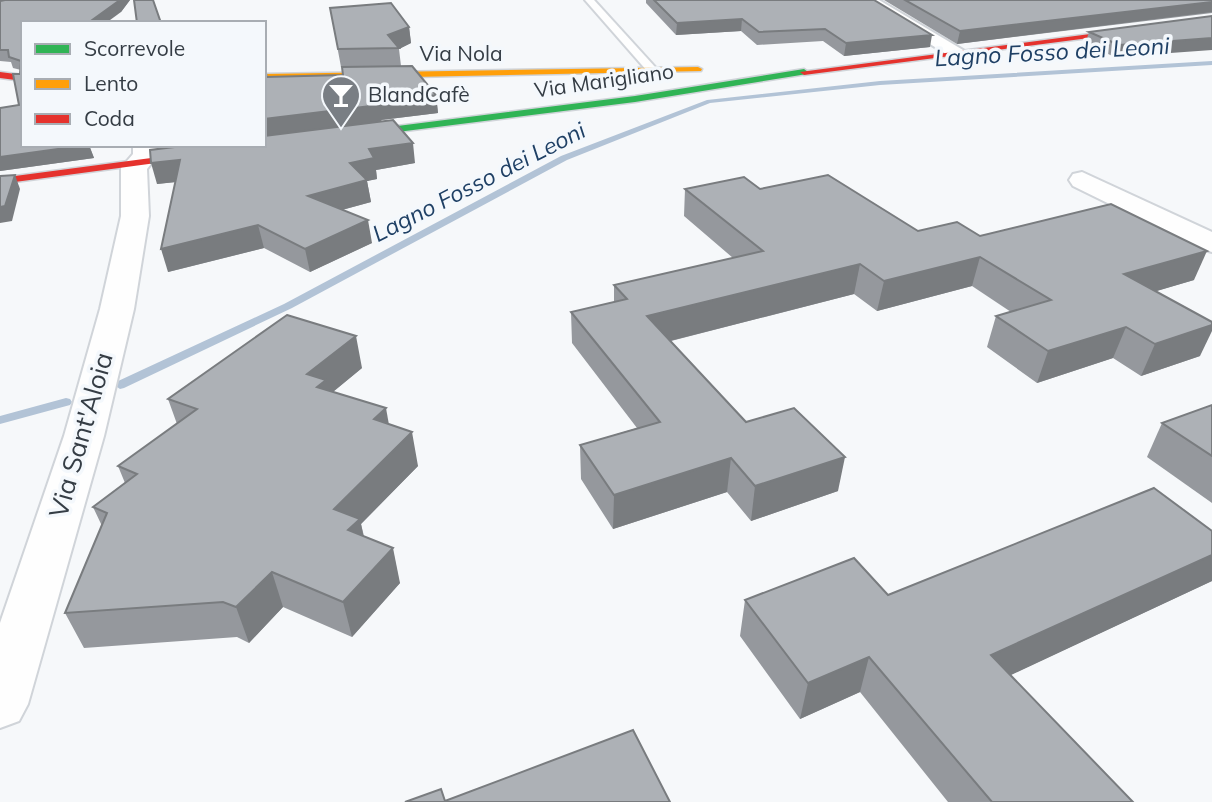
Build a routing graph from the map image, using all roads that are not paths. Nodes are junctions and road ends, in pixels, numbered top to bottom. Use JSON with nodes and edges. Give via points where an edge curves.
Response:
{"nodes":[{"id":1,"x":589,"y":0,"type":"edge"},
{"id":2,"x":867,"y":0,"type":"edge"},
{"id":3,"x":1212,"y":20,"type":"edge"},
{"id":4,"x":958,"y":53,"type":"junction"},
{"id":5,"x":681,"y":69,"type":"junction"},
{"id":6,"x":652,"y":70,"type":"junction"},
{"id":7,"x":574,"y":73,"type":"junction"},
{"id":8,"x":0,"y":75,"type":"edge"},
{"id":9,"x":610,"y":76,"type":"junction"},
{"id":10,"x":266,"y":77,"type":"edge"},
{"id":11,"x":21,"y":78,"type":"edge"},
{"id":12,"x":716,"y":78,"type":"junction"},
{"id":13,"x":635,"y":99,"type":"junction"},
{"id":14,"x":328,"y":138,"type":"edge"},
{"id":15,"x":219,"y":152,"type":"edge"},
{"id":16,"x":141,"y":154,"type":"edge"},
{"id":17,"x":1082,"y":180,"type":"dead end"},
{"id":18,"x":0,"y":181,"type":"edge"},
{"id":19,"x":1212,"y":243,"type":"edge"},
{"id":20,"x":0,"y":704,"type":"edge"}],
"edges":[{"from":1,"to":6,"type":"lane"},
{"from":2,"to":4,"type":"street"},
{"from":3,"to":4,"type":"street","name":"Via Marigliano"},
{"from":4,"to":12,"type":"street","name":"Via Marigliano"},
{"from":5,"to":6,"type":"street","name":"Via Nola"},
{"from":5,"to":12,"type":"street","name":"Via Nola"},
{"from":5,"to":12,"type":"street","name":"Via Nola"},
{"from":6,"to":7,"type":"street","name":"Via Nola"},
{"from":7,"to":9,"type":"street","name":"Via Nola"},
{"from":7,"to":10,"type":"street","name":"Via Nola"},
{"from":8,"to":11,"type":"street"},
{"from":9,"to":12,"type":"street","name":"Via Nola"},
{"from":9,"to":13,"type":"street","via":[[634,90]]},
{"from":12,"to":13,"type":"street","name":"Via Marigliano"},
{"from":13,"to":14,"type":"street","name":"Via Marigliano"},
{"from":15,"to":16,"type":"street"},
{"from":16,"to":18,"type":"street"},
{"from":16,"to":20,"type":"street","name":"Via Sant'Aloia","via":[[134,168],[135,216],[117,309]]},
{"from":17,"to":19,"type":"street"}]}
